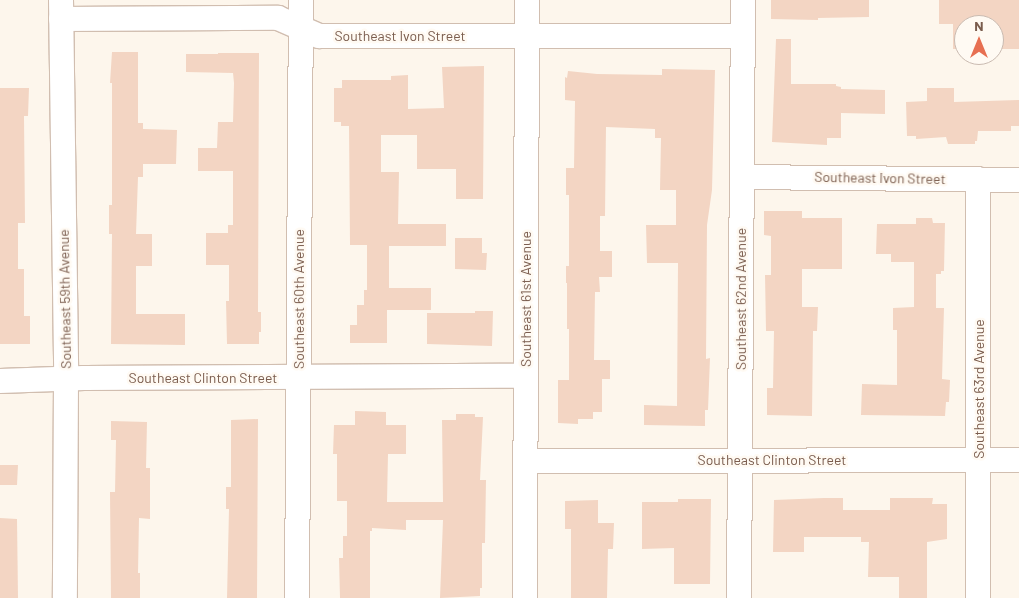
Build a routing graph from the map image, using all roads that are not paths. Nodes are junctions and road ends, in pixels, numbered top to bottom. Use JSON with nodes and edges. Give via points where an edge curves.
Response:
{"nodes":[{"id":1,"x":301,"y":0,"type":"edge"},
{"id":2,"x":527,"y":0,"type":"edge"},
{"id":3,"x":743,"y":0,"type":"edge"},
{"id":4,"x":61,"y":10,"type":"edge"},
{"id":5,"x":301,"y":27,"type":"junction"},
{"id":6,"x":527,"y":36,"type":"junction"},
{"id":7,"x":743,"y":36,"type":"junction"},
{"id":8,"x":742,"y":177,"type":"junction"},
{"id":9,"x":978,"y":179,"type":"junction"},
{"id":10,"x":1019,"y":180,"type":"edge"},
{"id":11,"x":526,"y":376,"type":"junction"},
{"id":12,"x":298,"y":378,"type":"junction"},
{"id":13,"x":66,"y":380,"type":"junction"},
{"id":14,"x":0,"y":381,"type":"edge"},
{"id":15,"x":980,"y":459,"type":"junction"},
{"id":16,"x":740,"y":460,"type":"junction"},
{"id":17,"x":1019,"y":460,"type":"edge"},
{"id":18,"x":526,"y":461,"type":"junction"},
{"id":19,"x":65,"y":598,"type":"edge"},
{"id":20,"x":297,"y":598,"type":"edge"},
{"id":21,"x":525,"y":598,"type":"edge"},
{"id":22,"x":739,"y":598,"type":"edge"},
{"id":23,"x":978,"y":598,"type":"edge"}],
"edges":[{"from":1,"to":5,"type":"street","name":"Southeast 60th Avenue"},
{"from":2,"to":6,"type":"street","name":"Southeast 61st Avenue"},
{"from":3,"to":7,"type":"street","name":"Southeast 62nd Avenue"},
{"from":4,"to":5,"type":"street","name":"Southeast Ivon Street","via":[[278,18]]},
{"from":4,"to":13,"type":"street","name":"Southeast 59th Avenue"},
{"from":5,"to":6,"type":"street","name":"Southeast Ivon Street","via":[[319,36]]},
{"from":5,"to":12,"type":"street","name":"Southeast 60th Avenue"},
{"from":6,"to":7,"type":"street","name":"Southeast Ivon Street"},
{"from":6,"to":11,"type":"street","name":"Southeast 61st Avenue"},
{"from":7,"to":8,"type":"street","name":"Southeast 62nd Avenue"},
{"from":8,"to":9,"type":"street","name":"Southeast Ivon Street"},
{"from":8,"to":16,"type":"street","name":"Southeast 62nd Avenue"},
{"from":9,"to":10,"type":"street","name":"Southeast Ivon Street"},
{"from":9,"to":15,"type":"street","name":"Southeast 63rd Avenue"},
{"from":11,"to":12,"type":"street","name":"Southeast Clinton Street"},
{"from":11,"to":18,"type":"street","name":"Southeast 61st Avenue"},
{"from":12,"to":13,"type":"street","name":"Southeast Clinton Street"},
{"from":12,"to":20,"type":"street","name":"Southeast 60th Avenue"},
{"from":13,"to":14,"type":"street","name":"Southeast Clinton Street"},
{"from":13,"to":19,"type":"street","name":"Southeast 59th Avenue"},
{"from":15,"to":16,"type":"street","name":"Southeast Clinton Street"},
{"from":15,"to":17,"type":"street","name":"Southeast Clinton Street"},
{"from":15,"to":23,"type":"street","name":"Southeast 63rd Avenue"},
{"from":16,"to":18,"type":"street","name":"Southeast Clinton Street"},
{"from":16,"to":22,"type":"street","name":"Southeast 62nd Avenue"},
{"from":18,"to":21,"type":"street","name":"Southeast 61st Avenue"}]}
